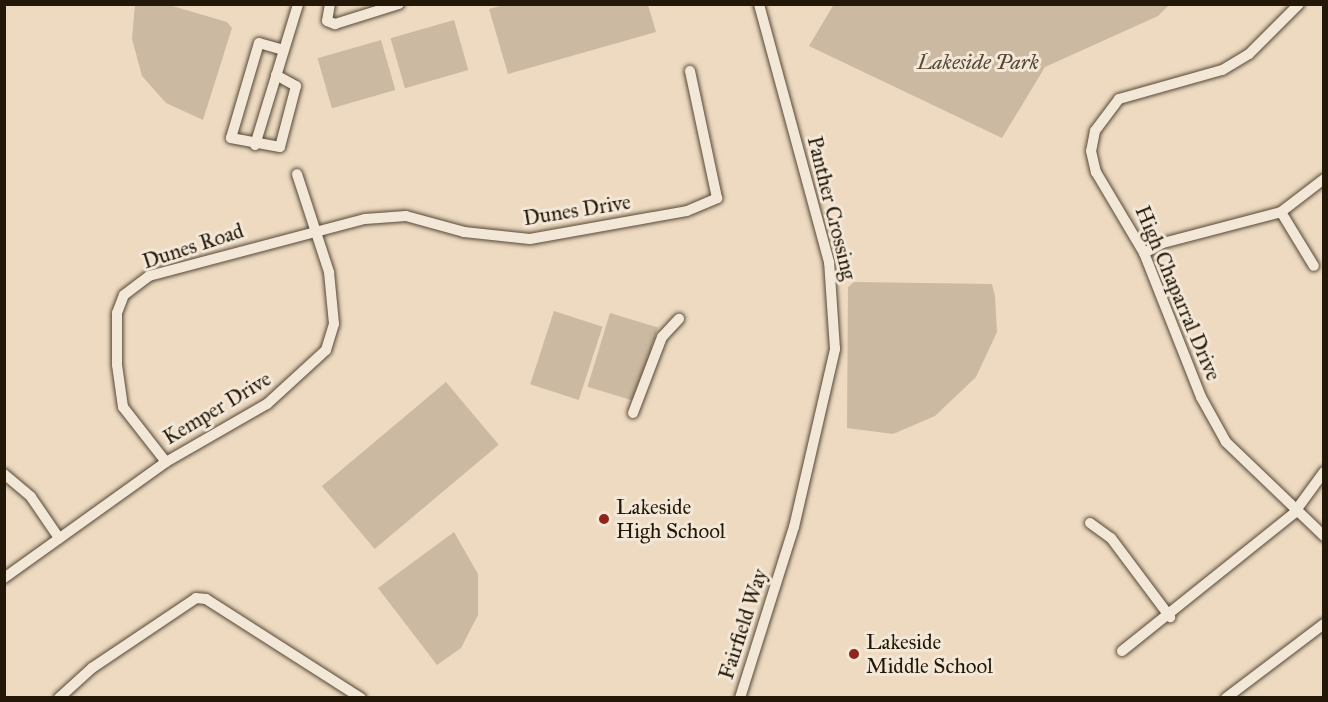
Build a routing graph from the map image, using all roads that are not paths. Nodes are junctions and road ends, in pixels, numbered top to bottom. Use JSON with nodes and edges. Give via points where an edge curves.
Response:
{"nodes":[{"id":1,"x":298,"y":4,"type":"edge"},
{"id":2,"x":330,"y":4,"type":"edge"},
{"id":3,"x":399,"y":4,"type":"edge"},
{"id":4,"x":759,"y":4,"type":"edge"},
{"id":5,"x":1299,"y":4,"type":"edge"},
{"id":6,"x":284,"y":50,"type":"junction"},
{"id":7,"x":690,"y":71,"type":"dead end"},
{"id":8,"x":276,"y":75,"type":"junction"},
{"id":9,"x":255,"y":145,"type":"junction"},
{"id":10,"x":297,"y":174,"type":"dead end"},
{"id":11,"x":1323,"y":178,"type":"edge"},
{"id":12,"x":1281,"y":212,"type":"junction"},
{"id":13,"x":315,"y":230,"type":"junction"},
{"id":14,"x":1144,"y":253,"type":"junction"},
{"id":15,"x":1314,"y":266,"type":"dead end"},
{"id":16,"x":679,"y":320,"type":"dead end"},
{"id":17,"x":633,"y":413,"type":"dead end"},
{"id":18,"x":166,"y":462,"type":"junction"},
{"id":19,"x":1323,"y":472,"type":"edge"},
{"id":20,"x":4,"y":474,"type":"edge"},
{"id":21,"x":1294,"y":513,"type":"junction"},
{"id":22,"x":1090,"y":523,"type":"dead end"},
{"id":23,"x":1323,"y":536,"type":"edge"},
{"id":24,"x":59,"y":538,"type":"junction"},
{"id":25,"x":784,"y":563,"type":"joint"},
{"id":26,"x":4,"y":578,"type":"edge"},
{"id":27,"x":1170,"y":617,"type":"junction"},
{"id":28,"x":1323,"y":624,"type":"edge"},
{"id":29,"x":1122,"y":651,"type":"dead end"},
{"id":30,"x":58,"y":698,"type":"edge"},
{"id":31,"x":361,"y":698,"type":"edge"},
{"id":32,"x":740,"y":698,"type":"edge"},
{"id":33,"x":1226,"y":698,"type":"edge"}],
"edges":[{"from":1,"to":6,"type":"street"},
{"from":2,"to":3,"type":"street","via":[[327,21],[335,24]]},
{"from":4,"to":25,"type":"street","name":"Panther Crossing","via":[[829,262],[835,314],[831,376]]},
{"from":5,"to":14,"type":"street","name":"High Chaparral Drive","via":[[1249,54],[1222,69],[1132,92],[1106,111],[1091,151],[1096,172]]},
{"from":6,"to":8,"type":"street"},
{"from":6,"to":9,"type":"street","via":[[259,43],[231,138]]},
{"from":7,"to":13,"type":"street","name":"Dunes Drive","via":[[717,198],[662,216],[530,239],[464,232],[406,216]]},
{"from":8,"to":9,"type":"street"},
{"from":8,"to":9,"type":"street","via":[[296,86],[293,106],[280,147]]},
{"from":10,"to":13,"type":"street","name":"Kemper Drive"},
{"from":11,"to":12,"type":"street"},
{"from":12,"to":14,"type":"street","via":[[1163,243]]},
{"from":12,"to":15,"type":"street"},
{"from":13,"to":18,"type":"street","name":"Kemper Drive","via":[[332,301],[334,324],[326,350],[267,404]]},
{"from":13,"to":18,"type":"street","name":"Dunes Road","via":[[149,276],[124,295],[116,334],[123,407]]},
{"from":14,"to":21,"type":"street","name":"High Chaparral Drive","via":[[1201,397],[1226,442]]},
{"from":16,"to":17,"type":"street","via":[[662,337]]},
{"from":18,"to":24,"type":"street","name":"Kemper Drive"},
{"from":19,"to":21,"type":"street"},
{"from":20,"to":24,"type":"street","via":[[31,497]]},
{"from":21,"to":23,"type":"street","name":"High Chaparral Drive"},
{"from":21,"to":27,"type":"street"},
{"from":22,"to":27,"type":"street","via":[[1111,538]]},
{"from":24,"to":26,"type":"street","name":"Kemper Drive"},
{"from":25,"to":32,"type":"street","name":"Fairfield Way"},
{"from":27,"to":29,"type":"street"},
{"from":28,"to":33,"type":"street"},
{"from":30,"to":31,"type":"street","via":[[101,661],[196,598],[206,599]]}]}
